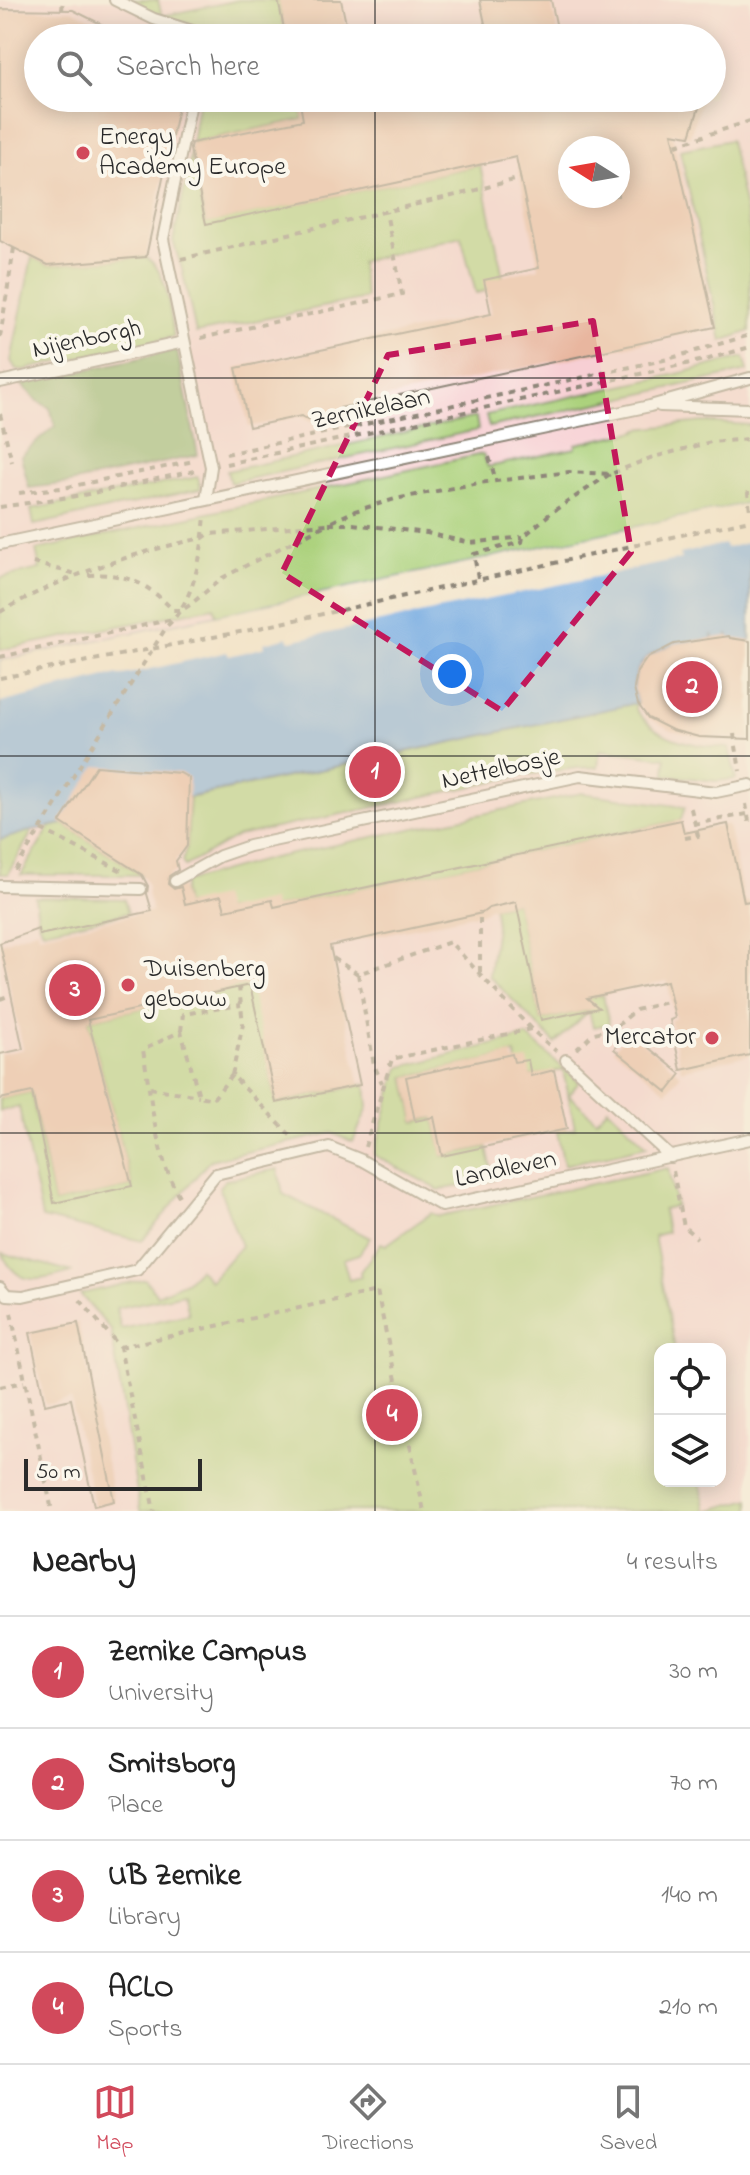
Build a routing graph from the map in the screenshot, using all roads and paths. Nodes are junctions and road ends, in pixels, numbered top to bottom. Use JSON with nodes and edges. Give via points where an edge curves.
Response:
{"nodes":[{"id":1,"x":63,"y":0,"type":"edge"},
{"id":2,"x":115,"y":0,"type":"edge"},
{"id":3,"x":62,"y":10,"type":"dead end"},
{"id":4,"x":170,"y":24,"type":"edge"},
{"id":5,"x":189,"y":112,"type":"edge"},
{"id":6,"x":750,"y":121,"type":"edge"},
{"id":7,"x":676,"y":145,"type":"dead end"},
{"id":8,"x":521,"y":178,"type":"dead end"},
{"id":9,"x":386,"y":212,"type":"junction"},
{"id":10,"x":14,"y":248,"type":"dead end"},
{"id":11,"x":167,"y":262,"type":"junction"},
{"id":12,"x":750,"y":335,"type":"edge"},
{"id":13,"x":0,"y":337,"type":"edge"},
{"id":14,"x":184,"y":342,"type":"junction"},
{"id":15,"x":750,"y":347,"type":"edge"},
{"id":16,"x":750,"y":378,"type":"edge"},
{"id":17,"x":0,"y":382,"type":"edge"},
{"id":18,"x":650,"y":406,"type":"junction"},
{"id":19,"x":750,"y":409,"type":"edge"},
{"id":20,"x":0,"y":414,"type":"edge"},
{"id":21,"x":750,"y":439,"type":"edge"},
{"id":22,"x":489,"y":457,"type":"dead end"},
{"id":23,"x":12,"y":462,"type":"dead end"},
{"id":24,"x":210,"y":462,"type":"junction"},
{"id":25,"x":611,"y":474,"type":"junction"},
{"id":26,"x":496,"y":481,"type":"junction"},
{"id":27,"x":19,"y":493,"type":"dead end"},
{"id":28,"x":750,"y":493,"type":"edge"},
{"id":29,"x":206,"y":500,"type":"junction"},
{"id":30,"x":0,"y":507,"type":"edge"},
{"id":31,"x":750,"y":511,"type":"edge"},
{"id":32,"x":750,"y":520,"type":"edge"},
{"id":33,"x":327,"y":524,"type":"junction"},
{"id":34,"x":523,"y":537,"type":"junction"},
{"id":35,"x":203,"y":538,"type":"junction"},
{"id":36,"x":0,"y":544,"type":"edge"},
{"id":37,"x":33,"y":563,"type":"dead end"},
{"id":38,"x":81,"y":575,"type":"junction"},
{"id":39,"x":478,"y":578,"type":"junction"},
{"id":40,"x":182,"y":610,"type":"junction"},
{"id":41,"x":0,"y":612,"type":"edge"},
{"id":42,"x":175,"y":619,"type":"junction"},
{"id":43,"x":157,"y":646,"type":"junction"},
{"id":44,"x":0,"y":657,"type":"edge"},
{"id":45,"x":0,"y":678,"type":"edge"},
{"id":46,"x":734,"y":734,"type":"dead end"},
{"id":47,"x":746,"y":786,"type":"edge"},
{"id":48,"x":693,"y":788,"type":"junction"},
{"id":49,"x":748,"y":814,"type":"junction"},
{"id":50,"x":694,"y":824,"type":"junction"},
{"id":51,"x":750,"y":827,"type":"edge"},
{"id":52,"x":41,"y":829,"type":"junction"},
{"id":53,"x":685,"y":838,"type":"dead end"},
{"id":54,"x":175,"y":881,"type":"dead end"},
{"id":55,"x":3,"y":886,"type":"edge"},
{"id":56,"x":141,"y":889,"type":"joint"},
{"id":57,"x":480,"y":911,"type":"dead end"},
{"id":58,"x":333,"y":958,"type":"dead end"},
{"id":59,"x":358,"y":974,"type":"junction"},
{"id":60,"x":480,"y":975,"type":"junction"},
{"id":61,"x":239,"y":987,"type":"dead end"},
{"id":62,"x":11,"y":995,"type":"dead end"},
{"id":63,"x":0,"y":999,"type":"edge"},
{"id":64,"x":671,"y":1001,"type":"dead end"},
{"id":65,"x":241,"y":1005,"type":"junction"},
{"id":66,"x":531,"y":1029,"type":"junction"},
{"id":67,"x":181,"y":1031,"type":"junction"},
{"id":68,"x":566,"y":1060,"type":"junction"},
{"id":69,"x":232,"y":1075,"type":"junction"},
{"id":70,"x":382,"y":1083,"type":"junction"},
{"id":71,"x":150,"y":1088,"type":"junction"},
{"id":72,"x":199,"y":1096,"type":"junction"},
{"id":73,"x":750,"y":1139,"type":"edge"},
{"id":74,"x":307,"y":1152,"type":"junction"},
{"id":75,"x":671,"y":1157,"type":"junction"},
{"id":76,"x":361,"y":1160,"type":"junction"},
{"id":77,"x":187,"y":1209,"type":"junction"},
{"id":78,"x":697,"y":1238,"type":"dead end"},
{"id":79,"x":65,"y":1286,"type":"junction"},
{"id":80,"x":4,"y":1291,"type":"edge"},
{"id":81,"x":120,"y":1347,"type":"junction"},
{"id":82,"x":24,"y":1382,"type":"junction"},
{"id":83,"x":0,"y":1387,"type":"edge"},
{"id":84,"x":52,"y":1511,"type":"edge"},
{"id":85,"x":154,"y":1511,"type":"edge"},
{"id":86,"x":424,"y":1511,"type":"edge"}],
"edges":[{"from":1,"to":3,"type":"path"},
{"from":2,"to":4,"type":"lane"},
{"from":5,"to":11,"type":"lane","via":[[163,239]]},
{"from":6,"to":7,"type":"path"},
{"from":8,"to":9,"type":"path"},
{"from":9,"to":11,"type":"path"},
{"from":9,"to":14,"type":"path","via":[[402,294]]},
{"from":10,"to":13,"type":"path"},
{"from":11,"to":14,"type":"lane"},
{"from":12,"to":24,"type":"path","via":[[668,359]]},
{"from":14,"to":17,"type":"lane","name":"Nijenborgh"},
{"from":14,"to":24,"type":"lane"},
{"from":15,"to":24,"type":"path","name":"Zernikelaan","via":[[620,379]]},
{"from":16,"to":18,"type":"lane","name":"Zernikelaan"},
{"from":18,"to":19,"type":"lane","name":"Zernikelaan"},
{"from":18,"to":29,"type":"lane","name":"Zernikelaan"},
{"from":20,"to":23,"type":"path"},
{"from":21,"to":25,"type":"path","via":[[711,442]]},
{"from":22,"to":26,"type":"path"},
{"from":24,"to":27,"type":"path"},
{"from":24,"to":29,"type":"lane"},
{"from":24,"to":30,"type":"path","name":"Zernikelaan","via":[[83,495]]},
{"from":25,"to":26,"type":"path","via":[[569,472]]},
{"from":25,"to":34,"type":"path"},
{"from":26,"to":33,"type":"path","via":[[395,499]]},
{"from":28,"to":31,"type":"path"},
{"from":29,"to":35,"type":"path"},
{"from":29,"to":36,"type":"lane","name":"Zernikelaan"},
{"from":32,"to":39,"type":"path"},
{"from":33,"to":34,"type":"path","via":[[427,533],[470,543]]},
{"from":33,"to":35,"type":"path"},
{"from":33,"to":40,"type":"path","via":[[222,578]]},
{"from":34,"to":39,"type":"path","via":[[522,542],[474,554]]},
{"from":35,"to":38,"type":"path"},
{"from":35,"to":40,"type":"path"},
{"from":37,"to":38,"type":"path"},
{"from":38,"to":40,"type":"path","via":[[137,581],[173,610]]},
{"from":38,"to":41,"type":"path"},
{"from":39,"to":43,"type":"path"},
{"from":40,"to":42,"type":"path"},
{"from":42,"to":43,"type":"path"},
{"from":42,"to":44,"type":"path"},
{"from":43,"to":45,"type":"path"},
{"from":43,"to":52,"type":"path"},
{"from":46,"to":47,"type":"path"},
{"from":47,"to":48,"type":"lane","name":"Nettelbosje","via":[[716,792]]},
{"from":47,"to":49,"type":"path"},
{"from":48,"to":50,"type":"path","via":[[689,807]]},
{"from":48,"to":54,"type":"lane","name":"Nettelbosje","via":[[580,776],[249,846]]},
{"from":49,"to":50,"type":"path"},
{"from":49,"to":51,"type":"path"},
{"from":50,"to":53,"type":"path","via":[[698,836]]},
{"from":52,"to":55,"type":"path"},
{"from":52,"to":56,"type":"path","via":[[122,870]]},
{"from":55,"to":56,"type":"lane"},
{"from":57,"to":60,"type":"path"},
{"from":58,"to":59,"type":"path"},
{"from":59,"to":60,"type":"path","via":[[450,942]]},
{"from":59,"to":70,"type":"path"},
{"from":60,"to":66,"type":"path"},
{"from":61,"to":65,"type":"path"},
{"from":62,"to":63,"type":"path"},
{"from":64,"to":68,"type":"path","via":[[636,1010],[613,1029],[594,1033]]},
{"from":65,"to":67,"type":"path","via":[[183,1014]]},
{"from":65,"to":69,"type":"path","via":[[243,1024]]},
{"from":66,"to":68,"type":"path"},
{"from":66,"to":70,"type":"path","via":[[392,1059]]},
{"from":67,"to":71,"type":"path","via":[[143,1050]]},
{"from":67,"to":72,"type":"path"},
{"from":68,"to":75,"type":"lane"},
{"from":69,"to":72,"type":"path","via":[[213,1099]]},
{"from":69,"to":74,"type":"path"},
{"from":70,"to":76,"type":"path"},
{"from":71,"to":72,"type":"path"},
{"from":71,"to":77,"type":"path","via":[[173,1186]]},
{"from":73,"to":75,"type":"lane","name":"Landleven"},
{"from":74,"to":76,"type":"lane","name":"Landleven","via":[[329,1147]]},
{"from":74,"to":77,"type":"lane","name":"Landleven","via":[[216,1174]]},
{"from":75,"to":76,"type":"lane","name":"Landleven","via":[[442,1206]]},
{"from":75,"to":78,"type":"path","via":[[684,1227]]},
{"from":77,"to":79,"type":"lane","name":"Landleven","via":[[137,1270]]},
{"from":79,"to":80,"type":"lane","name":"Landleven","via":[[23,1296]]},
{"from":79,"to":81,"type":"path"},
{"from":80,"to":82,"type":"path"},
{"from":81,"to":85,"type":"path"},
{"from":81,"to":86,"type":"path","via":[[377,1291]]},
{"from":82,"to":83,"type":"path"},
{"from":82,"to":84,"type":"path"}]}
